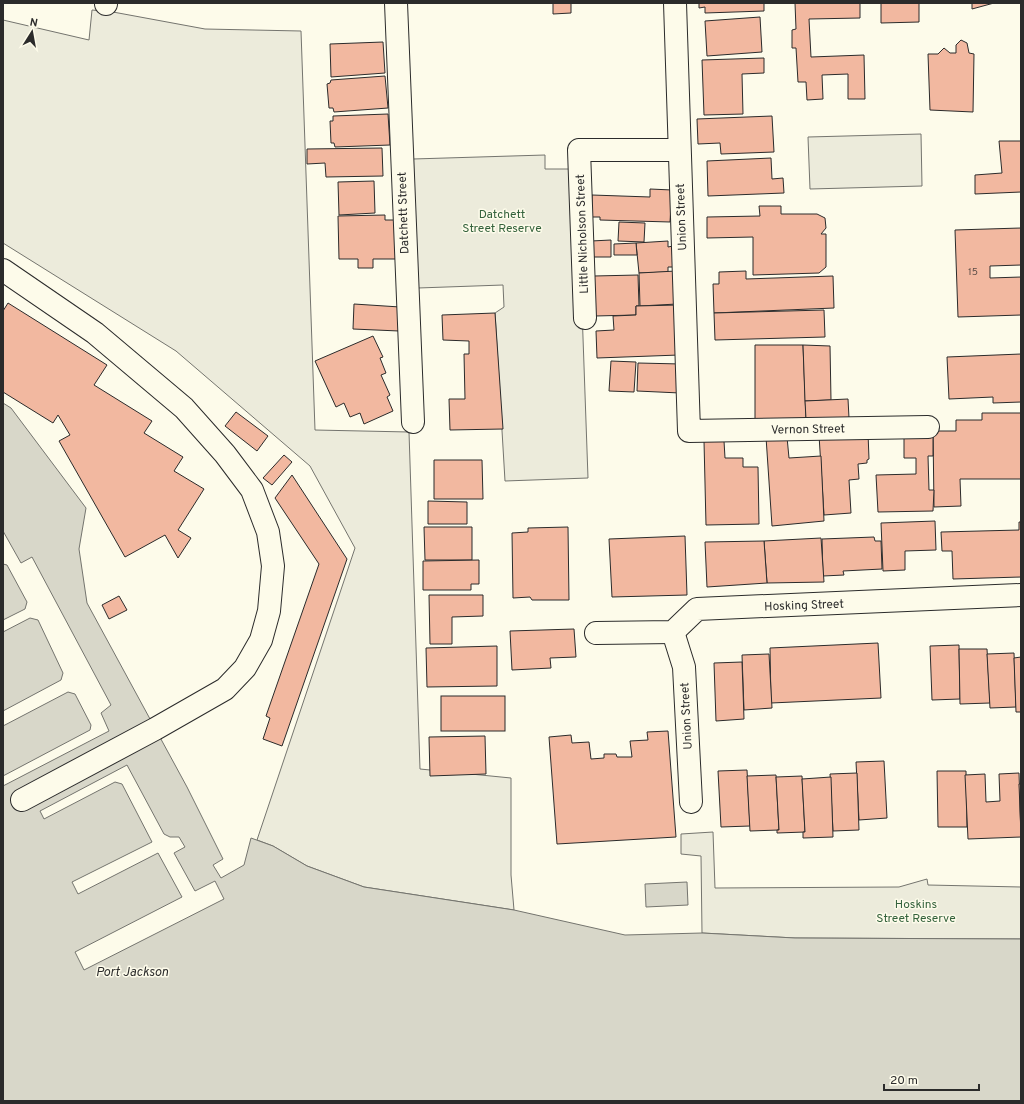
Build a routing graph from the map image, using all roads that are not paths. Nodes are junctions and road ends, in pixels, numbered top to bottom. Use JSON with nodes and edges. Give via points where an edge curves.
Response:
{"nodes":[{"id":1,"x":396,"y":3,"type":"edge"},
{"id":2,"x":675,"y":3,"type":"edge"},
{"id":3,"x":679,"y":150,"type":"junction"},
{"id":4,"x":3,"y":270,"type":"edge"},
{"id":5,"x":585,"y":318,"type":"dead end"},
{"id":6,"x":412,"y":422,"type":"dead end"},
{"id":7,"x":928,"y":427,"type":"dead end"},
{"id":8,"x":689,"y":431,"type":"joint"},
{"id":9,"x":1021,"y":595,"type":"edge"},
{"id":10,"x":673,"y":632,"type":"junction"},
{"id":11,"x":596,"y":633,"type":"dead end"},
{"id":12,"x":22,"y":800,"type":"dead end"},
{"id":13,"x":691,"y":802,"type":"dead end"}],
"edges":[{"from":1,"to":6,"type":"street","name":"Datchett Street"},
{"from":2,"to":3,"type":"street","name":"Union Street"},
{"from":3,"to":5,"type":"street","name":"Little Nicholson Street","via":[[579,150]]},
{"from":3,"to":8,"type":"street","name":"Union Street"},
{"from":4,"to":12,"type":"street","via":[[95,333],[184,408],[225,454],[252,490],[268,532],[273,566],[268,611],[261,640],[245,668],[225,689]]},
{"from":7,"to":8,"type":"street","name":"Vernon Street"},
{"from":9,"to":10,"type":"street","name":"Hosking Street","via":[[697,609]]},
{"from":10,"to":11,"type":"street"},
{"from":10,"to":13,"type":"street","name":"Union Street","via":[[684,667]]}]}
